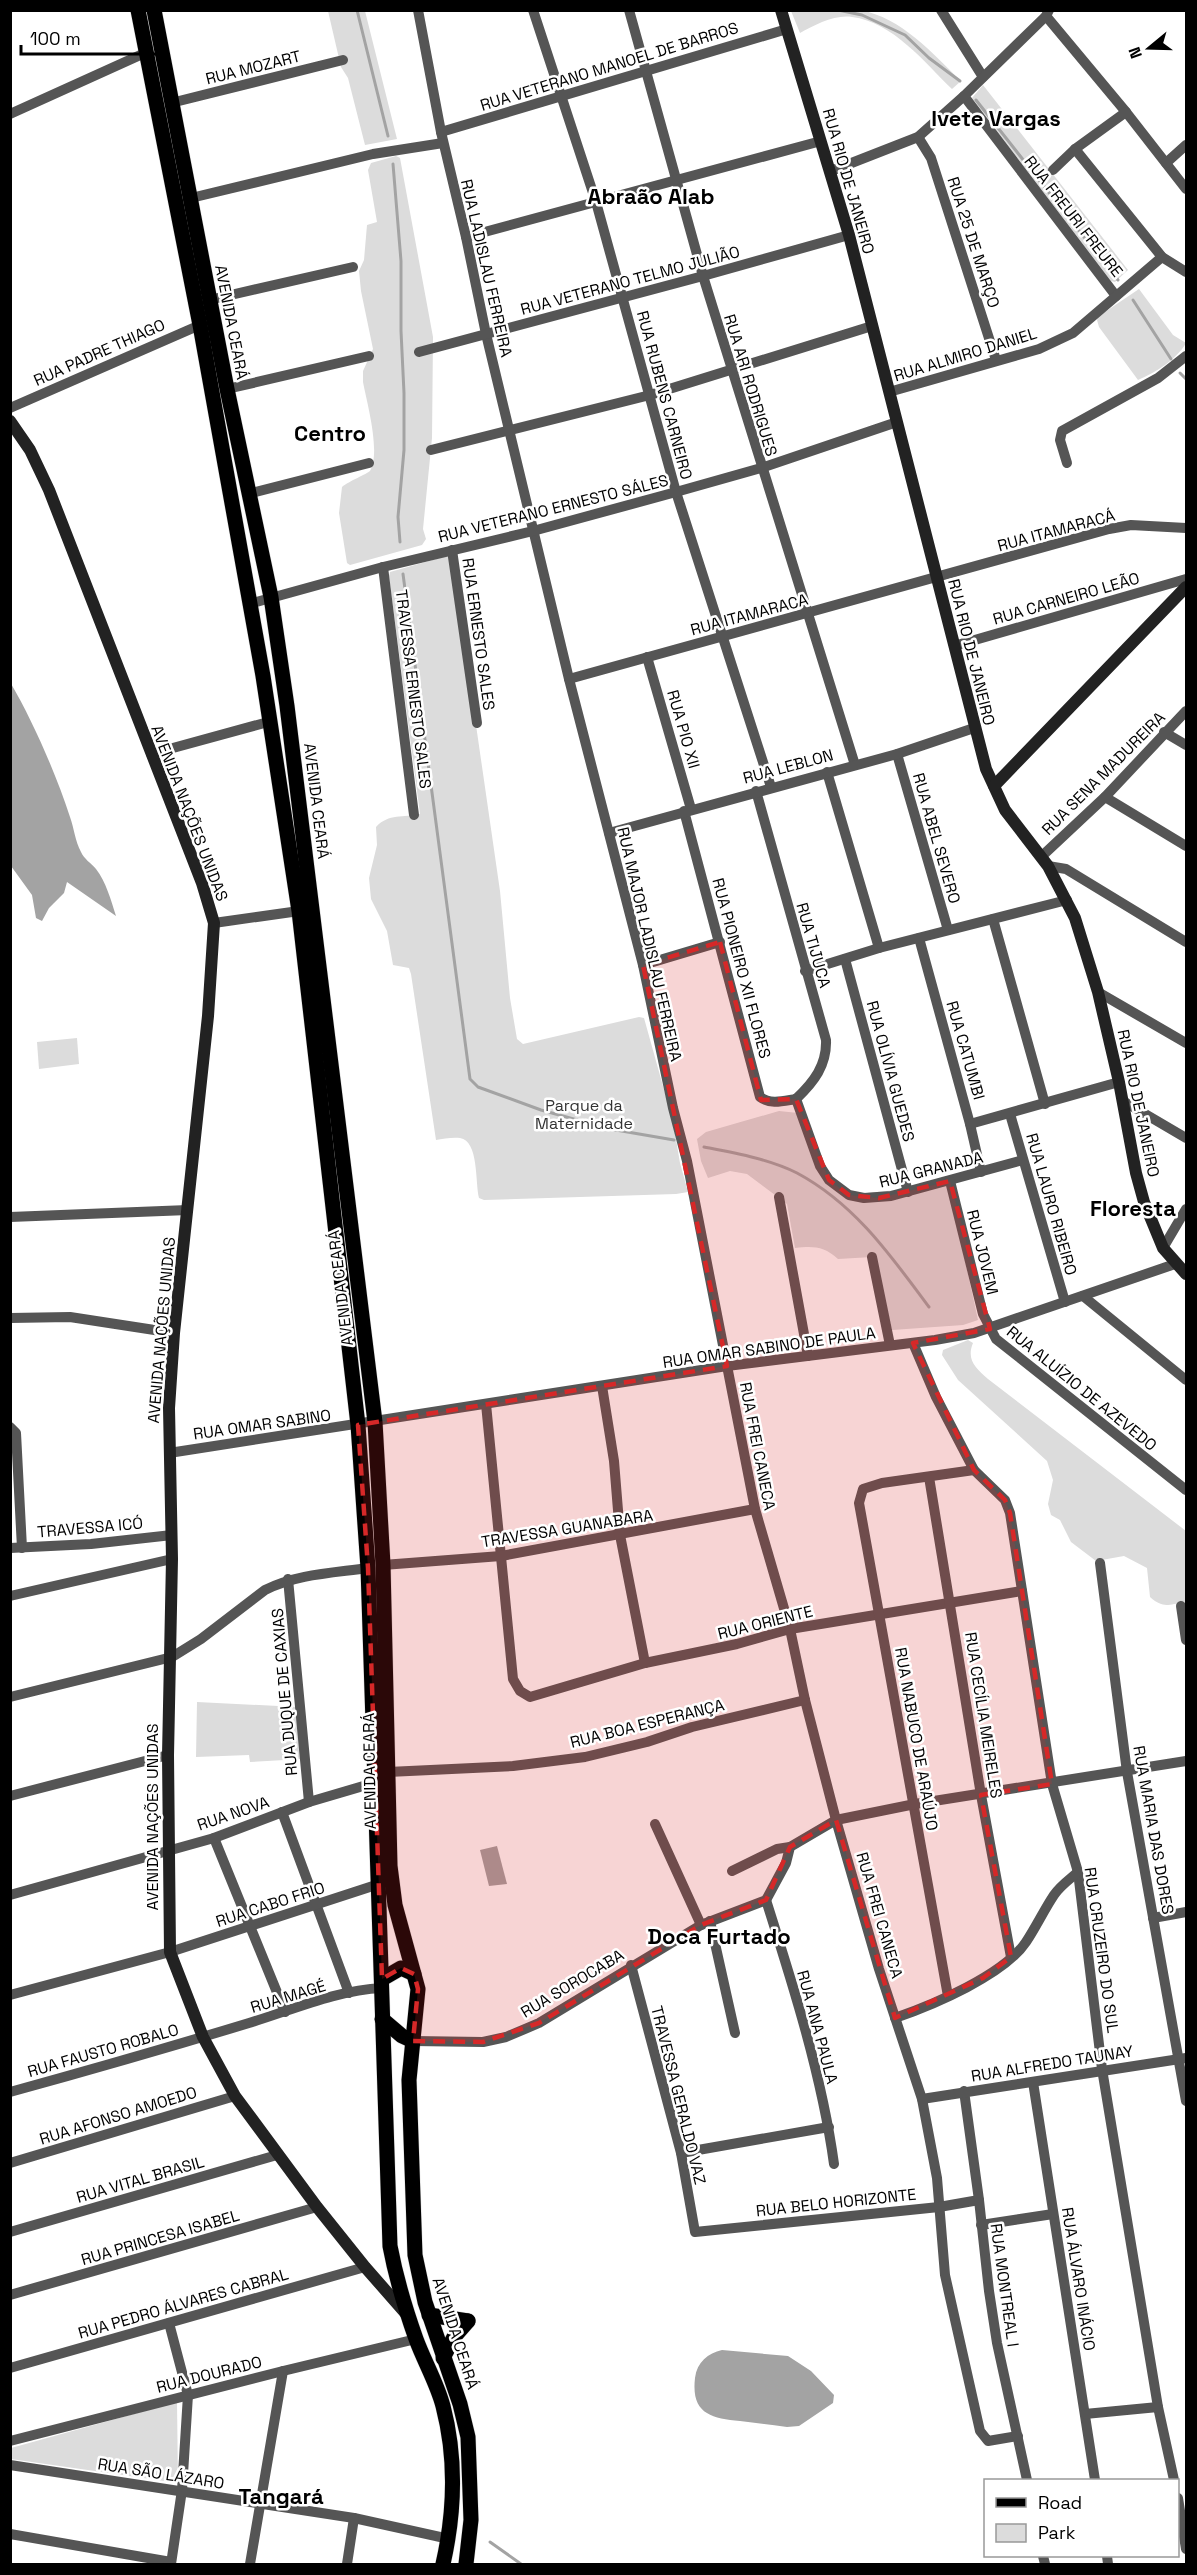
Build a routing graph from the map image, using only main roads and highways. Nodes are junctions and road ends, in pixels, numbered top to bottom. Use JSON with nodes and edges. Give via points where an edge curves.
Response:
{"nodes":[{"id":1,"x":138,"y":10,"type":"edge"},
{"id":2,"x":154,"y":10,"type":"edge"},
{"id":3,"x":263,"y":676,"type":"junction"},
{"id":4,"x":287,"y":706,"type":"junction"},
{"id":5,"x":273,"y":744,"type":"junction"},
{"id":6,"x":295,"y":768,"type":"junction"},
{"id":7,"x":375,"y":1566,"type":"junction"},
{"id":8,"x":382,"y":1777,"type":"junction"},
{"id":9,"x":414,"y":1974,"type":"junction"},
{"id":10,"x":382,"y":1984,"type":"junction"},
{"id":11,"x":382,"y":2019,"type":"junction"},
{"id":12,"x":413,"y":2040,"type":"junction"},
{"id":13,"x":429,"y":2315,"type":"junction"},
{"id":14,"x":409,"y":2316,"type":"junction"},
{"id":15,"x":434,"y":2332,"type":"junction"},
{"id":16,"x":443,"y":2358,"type":"junction"},
{"id":17,"x":443,"y":2565,"type":"edge"},
{"id":18,"x":466,"y":2565,"type":"edge"}],
"edges":[{"from":1,"to":3,"type":"main road","name":"AVENIDA CEARÁ"},
{"from":2,"to":4,"type":"main road","name":"AVENIDA CEARÁ","via":[[271,597]]},
{"from":3,"to":4,"type":"main road","via":[[273,681]]},
{"from":3,"to":5,"type":"main road","name":"AVENIDA CEARÁ"},
{"from":4,"to":6,"type":"main road","name":"AVENIDA CEARÁ"},
{"from":5,"to":6,"type":"main road","via":[[282,760]]},
{"from":5,"to":7,"type":"main road","name":"AVENIDA CEARÁ","via":[[299,911]]},
{"from":6,"to":7,"type":"main road","name":"AVENIDA CEARÁ","via":[[375,1422]]},
{"from":7,"to":8,"type":"main road","name":"AVENIDA CEARÁ"},
{"from":8,"to":9,"type":"main road","name":"AVENIDA CEARÁ","via":[[395,1905]]},
{"from":8,"to":10,"type":"main road","name":"AVENIDA CEARÁ"},
{"from":9,"to":10,"type":"main road","via":[[401,1968]]},
{"from":9,"to":12,"type":"main road","name":"AVENIDA CEARÁ","via":[[418,1989]]},
{"from":10,"to":11,"type":"main road","name":"AVENIDA CEARÁ"},
{"from":11,"to":12,"type":"main road"},
{"from":11,"to":14,"type":"main road","name":"AVENIDA CEARÁ","via":[[390,2246]]},
{"from":12,"to":13,"type":"main road","name":"AVENIDA CEARÁ","via":[[409,2080],[415,2255]]},
{"from":13,"to":15,"type":"main road","name":"AVENIDA CEARÁ"},
{"from":13,"to":16,"type":"main road","via":[[468,2321]]},
{"from":14,"to":15,"type":"main road","via":[[422,2329]]},
{"from":14,"to":17,"type":"main road","name":"AVENIDA CEARÁ","via":[[443,2404],[450,2442],[454,2485]]},
{"from":15,"to":16,"type":"main road","name":"AVENIDA CEARÁ"},
{"from":16,"to":18,"type":"main road","name":"AVENIDA CEARÁ","via":[[468,2437],[471,2520]]}]}
